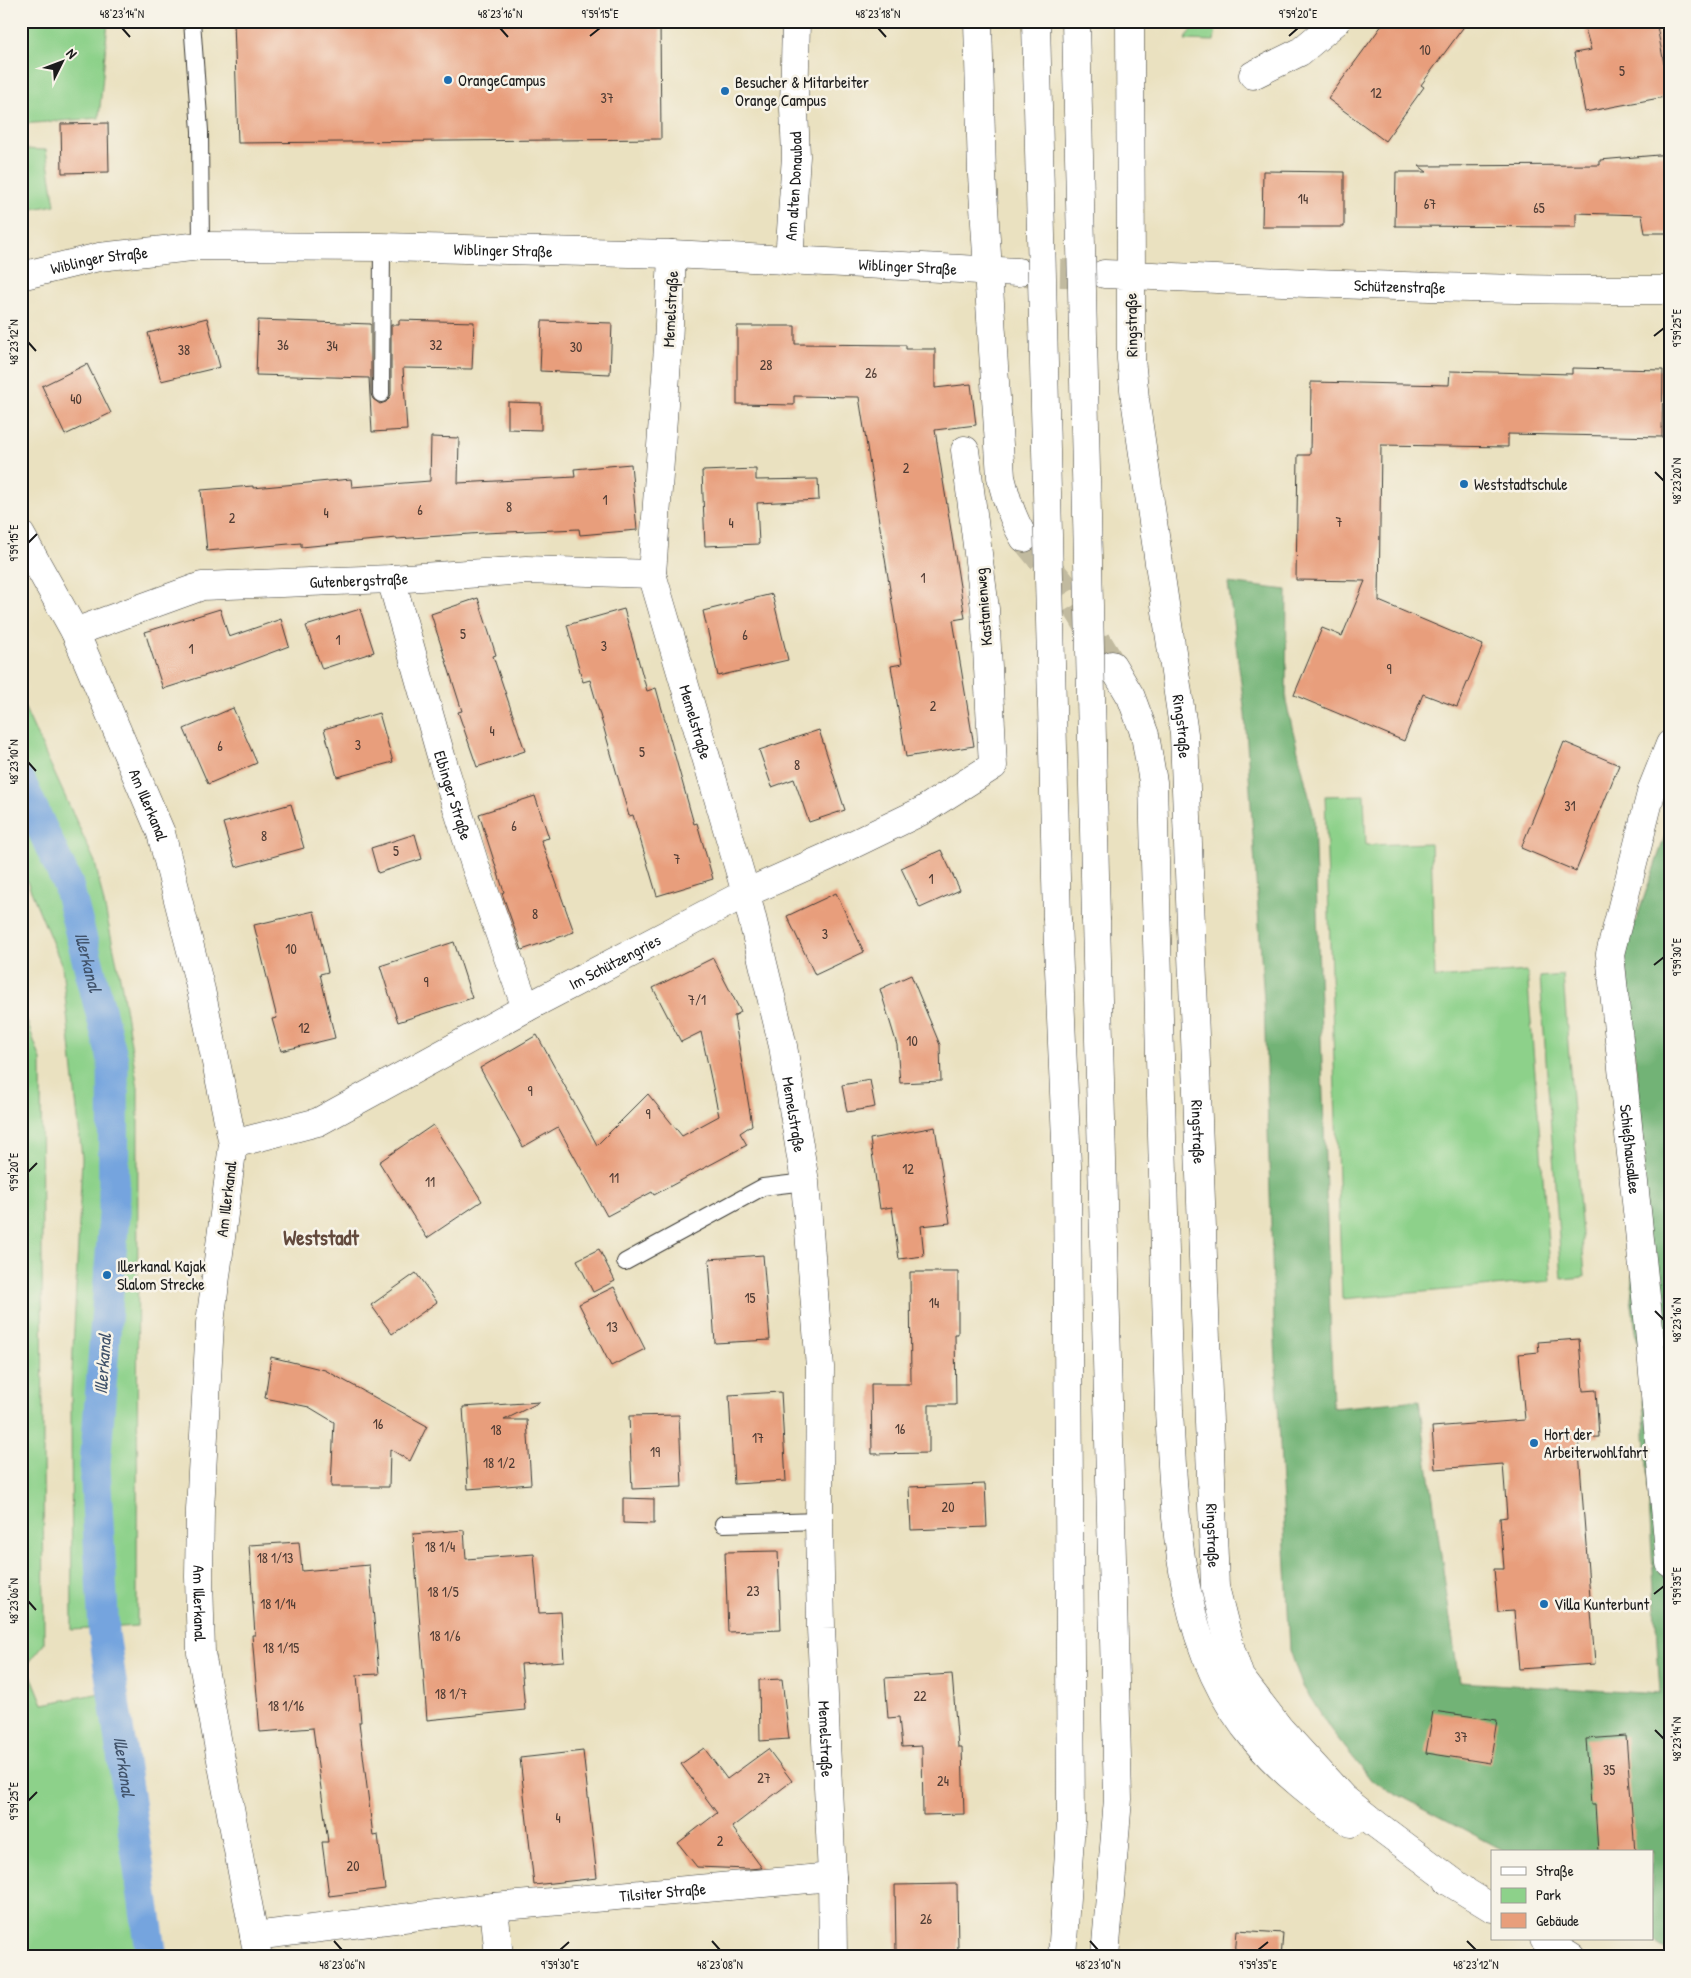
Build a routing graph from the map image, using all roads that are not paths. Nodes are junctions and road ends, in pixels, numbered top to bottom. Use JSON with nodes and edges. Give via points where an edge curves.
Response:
{"nodes":[{"id":1,"x":192,"y":21,"type":"edge"},
{"id":2,"x":796,"y":21,"type":"edge"},
{"id":3,"x":978,"y":21,"type":"edge"},
{"id":4,"x":1036,"y":21,"type":"edge"},
{"id":5,"x":1076,"y":21,"type":"edge"},
{"id":6,"x":1130,"y":21,"type":"edge"},
{"id":7,"x":1337,"y":21,"type":"edge"},
{"id":8,"x":1254,"y":75,"type":"dead end"},
{"id":9,"x":201,"y":246,"type":"junction"},
{"id":10,"x":382,"y":247,"type":"junction"},
{"id":11,"x":672,"y":254,"type":"junction"},
{"id":12,"x":790,"y":262,"type":"junction"},
{"id":13,"x":988,"y":271,"type":"junction"},
{"id":14,"x":1018,"y":272,"type":"tunnel mouth"},
{"id":15,"x":1104,"y":274,"type":"tunnel mouth"},
{"id":16,"x":1131,"y":275,"type":"junction"},
{"id":17,"x":21,"y":276,"type":"edge"},
{"id":18,"x":1670,"y":290,"type":"edge"},
{"id":19,"x":381,"y":394,"type":"dead end"},
{"id":20,"x":965,"y":450,"type":"dead end"},
{"id":21,"x":21,"y":535,"type":"edge"},
{"id":22,"x":1024,"y":538,"type":"tunnel mouth"},
{"id":23,"x":652,"y":574,"type":"junction"},
{"id":24,"x":391,"y":579,"type":"junction"},
{"id":25,"x":75,"y":632,"type":"junction"},
{"id":26,"x":1112,"y":665,"type":"tunnel mouth"},
{"id":27,"x":1670,"y":744,"type":"edge"},
{"id":28,"x":993,"y":766,"type":"joint"},
{"id":29,"x":746,"y":893,"type":"junction"},
{"id":30,"x":526,"y":1008,"type":"junction"},
{"id":31,"x":232,"y":1144,"type":"junction"},
{"id":32,"x":805,"y":1182,"type":"junction"},
{"id":33,"x":625,"y":1262,"type":"dead end"},
{"id":34,"x":819,"y":1521,"type":"junction"},
{"id":35,"x":722,"y":1524,"type":"dead end"},
{"id":36,"x":1670,"y":1563,"type":"edge"},
{"id":37,"x":832,"y":1877,"type":"junction"},
{"id":38,"x":1464,"y":1890,"type":"junction"},
{"id":39,"x":494,"y":1907,"type":"junction"},
{"id":40,"x":1491,"y":1907,"type":"edge"},
{"id":41,"x":1546,"y":1940,"type":"edge"},
{"id":42,"x":256,"y":1947,"type":"edge"},
{"id":43,"x":498,"y":1957,"type":"edge"},
{"id":44,"x":833,"y":1957,"type":"edge"},
{"id":45,"x":1062,"y":1957,"type":"edge"},
{"id":46,"x":1105,"y":1957,"type":"edge"},
{"id":47,"x":1572,"y":1957,"type":"edge"}],
"edges":[{"from":1,"to":9,"type":"lane","via":[[200,131]]},
{"from":2,"to":12,"type":"main road","name":"Am alten Donaubad","via":[[796,164]]},
{"from":3,"to":13,"type":"main road"},
{"from":4,"to":45,"type":"main road","bridge":true,"via":[[1057,920],[1067,1166],[1071,1822]]},
{"from":5,"to":46,"type":"main road","bridge":true,"via":[[1118,1800]]},
{"from":6,"to":16,"type":"main road","name":"Ringstraße"},
{"from":7,"to":8,"type":"main road","via":[[1300,52]]},
{"from":9,"to":10,"type":"main road","name":"Wiblinger Straße"},
{"from":9,"to":17,"type":"main road","name":"Wiblinger Straße","via":[[99,257]]},
{"from":10,"to":11,"type":"main road","name":"Wiblinger Straße"},
{"from":10,"to":19,"type":"lane"},
{"from":11,"to":12,"type":"main road","name":"Wiblinger Straße"},
{"from":11,"to":23,"type":"main road","name":"Memelstraße"},
{"from":12,"to":13,"type":"main road","name":"Wiblinger Straße"},
{"from":13,"to":14,"type":"main road","name":"Wiblinger Straße"},
{"from":13,"to":22,"type":"main road","via":[[1001,477],[1006,500]]},
{"from":15,"to":16,"type":"main road","name":"Schützenstraße"},
{"from":16,"to":18,"type":"main road","name":"Schützenstraße","via":[[1560,291]]},
{"from":16,"to":38,"type":"main road","name":"Ringstraße","via":[[1131,360],[1135,399],[1184,734],[1215,1587],[1240,1677],[1280,1729],[1343,1798]]},
{"from":20,"to":28,"type":"main road","name":"Kastanienweg","via":[[985,609]]},
{"from":21,"to":25,"type":"main road","name":"Am Illerkanal"},
{"from":23,"to":24,"type":"main road","name":"Gutenbergstraße","via":[[526,570]]},
{"from":23,"to":29,"type":"main road","name":"Memelstraße"},
{"from":24,"to":25,"type":"main road","name":"Gutenbergstraße","via":[[202,586]]},
{"from":24,"to":30,"type":"main road","name":"Elbinger Straße","via":[[442,763]]},
{"from":25,"to":31,"type":"main road","name":"Am Illerkanal","via":[[161,833],[201,990]]},
{"from":26,"to":38,"type":"main road","name":"Ringstraße","via":[[1131,697],[1145,736],[1153,782],[1174,1505],[1185,1584],[1203,1651],[1228,1703],[1256,1742],[1307,1791],[1363,1831]]},
{"from":27,"to":36,"type":"main road","name":"Schießhausallee","via":[[1652,789],[1610,954]]},
{"from":28,"to":29,"type":"main road","name":"Im Schützengries","via":[[922,811]]},
{"from":29,"to":30,"type":"main road","name":"Im Schützengries"},
{"from":29,"to":32,"type":"main road","name":"Memelstraße","via":[[783,1046]]},
{"from":30,"to":31,"type":"main road","name":"Im Schützengries","via":[[318,1122]]},
{"from":31,"to":42,"type":"main road","name":"Am Illerkanal","via":[[210,1324],[200,1510],[201,1653]]},
{"from":32,"to":33,"type":"lane","via":[[763,1187]]},
{"from":32,"to":34,"type":"main road","name":"Memelstraße","via":[[820,1367]]},
{"from":34,"to":35,"type":"lane"},
{"from":34,"to":37,"type":"main road","name":"Memelstraße"},
{"from":37,"to":39,"type":"main road","name":"Tilsiter Straße"},
{"from":37,"to":44,"type":"main road","name":"Memelstraße"},
{"from":38,"to":40,"type":"main road","name":"Ringstraße"},
{"from":39,"to":42,"type":"main road","name":"Tilsiter Straße"},
{"from":39,"to":43,"type":"main road"},
{"from":41,"to":47,"type":"main road"}]}
